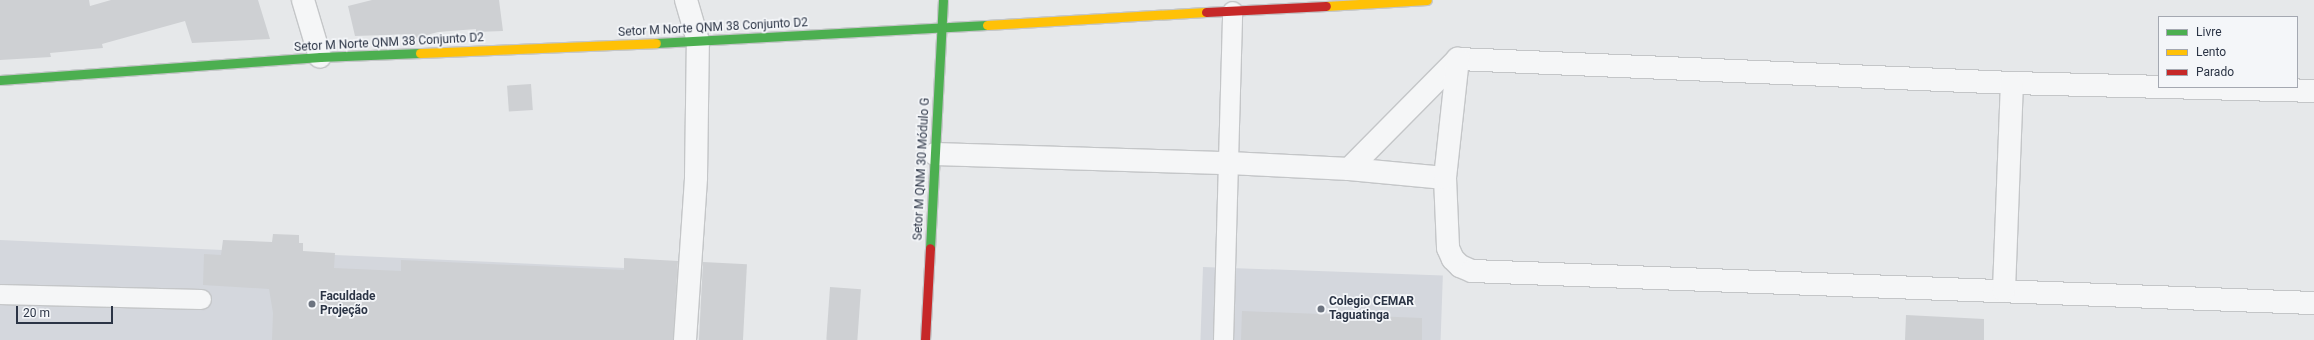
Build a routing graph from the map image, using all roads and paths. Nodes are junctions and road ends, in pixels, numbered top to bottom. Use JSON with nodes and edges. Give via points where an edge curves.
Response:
{"nodes":[{"id":1,"x":303,"y":0,"type":"edge"},
{"id":2,"x":686,"y":0,"type":"edge"},
{"id":3,"x":943,"y":0,"type":"edge"},
{"id":4,"x":1427,"y":0,"type":"edge"},
{"id":5,"x":1393,"y":1,"type":"edge"},
{"id":6,"x":1232,"y":11,"type":"junction"},
{"id":7,"x":942,"y":27,"type":"junction"},
{"id":8,"x":698,"y":42,"type":"junction"},
{"id":9,"x":320,"y":57,"type":"junction"},
{"id":10,"x":1458,"y":59,"type":"junction"},
{"id":11,"x":0,"y":80,"type":"edge"},
{"id":12,"x":2012,"y":83,"type":"junction"},
{"id":13,"x":2158,"y":87,"type":"edge"},
{"id":14,"x":2201,"y":88,"type":"edge"},
{"id":15,"x":2314,"y":91,"type":"edge"},
{"id":16,"x":935,"y":154,"type":"junction"},
{"id":17,"x":1229,"y":163,"type":"junction"},
{"id":18,"x":1349,"y":169,"type":"junction"},
{"id":19,"x":1445,"y":178,"type":"junction"},
{"id":20,"x":2004,"y":290,"type":"junction"},
{"id":21,"x":0,"y":294,"type":"edge"},
{"id":22,"x":201,"y":299,"type":"dead end"},
{"id":23,"x":2314,"y":303,"type":"edge"},
{"id":24,"x":685,"y":340,"type":"edge"},
{"id":25,"x":925,"y":340,"type":"edge"},
{"id":26,"x":1224,"y":340,"type":"edge"}],
"edges":[{"from":1,"to":9,"type":"street"},
{"from":2,"to":8,"type":"street"},
{"from":3,"to":7,"type":"street","name":"Setor M QNM 30 Módulo G"},
{"from":4,"to":5,"type":"street","name":"Setor M Norte QNM 38 Conjunto D2"},
{"from":5,"to":6,"type":"street","name":"Setor M Norte QNM 38 Conjunto D2"},
{"from":6,"to":7,"type":"street","name":"Setor M Norte QNM 38 Conjunto D2"},
{"from":6,"to":17,"type":"lane"},
{"from":7,"to":8,"type":"street","name":"Setor M Norte QNM 38 Conjunto D2"},
{"from":7,"to":16,"type":"street","name":"Setor M QNM 30 Módulo G"},
{"from":8,"to":9,"type":"street","name":"Setor M Norte QNM 38 Conjunto D2"},
{"from":8,"to":24,"type":"street","via":[[696,177]]},
{"from":9,"to":11,"type":"street","name":"Setor M Norte QNM 38 Conjunto D2"},
{"from":10,"to":12,"type":"street"},
{"from":10,"to":18,"type":"street"},
{"from":10,"to":19,"type":"street"},
{"from":12,"to":13,"type":"street"},
{"from":12,"to":20,"type":"street"},
{"from":14,"to":15,"type":"street"},
{"from":16,"to":17,"type":"street"},
{"from":16,"to":25,"type":"street","name":"Setor M QNM 30 Módulo G"},
{"from":17,"to":18,"type":"street"},
{"from":17,"to":26,"type":"lane"},
{"from":18,"to":19,"type":"street"},
{"from":19,"to":20,"type":"street","via":[[1448,248],[1456,263],[1472,271]]},
{"from":20,"to":23,"type":"street"},
{"from":21,"to":22,"type":"lane"}]}
